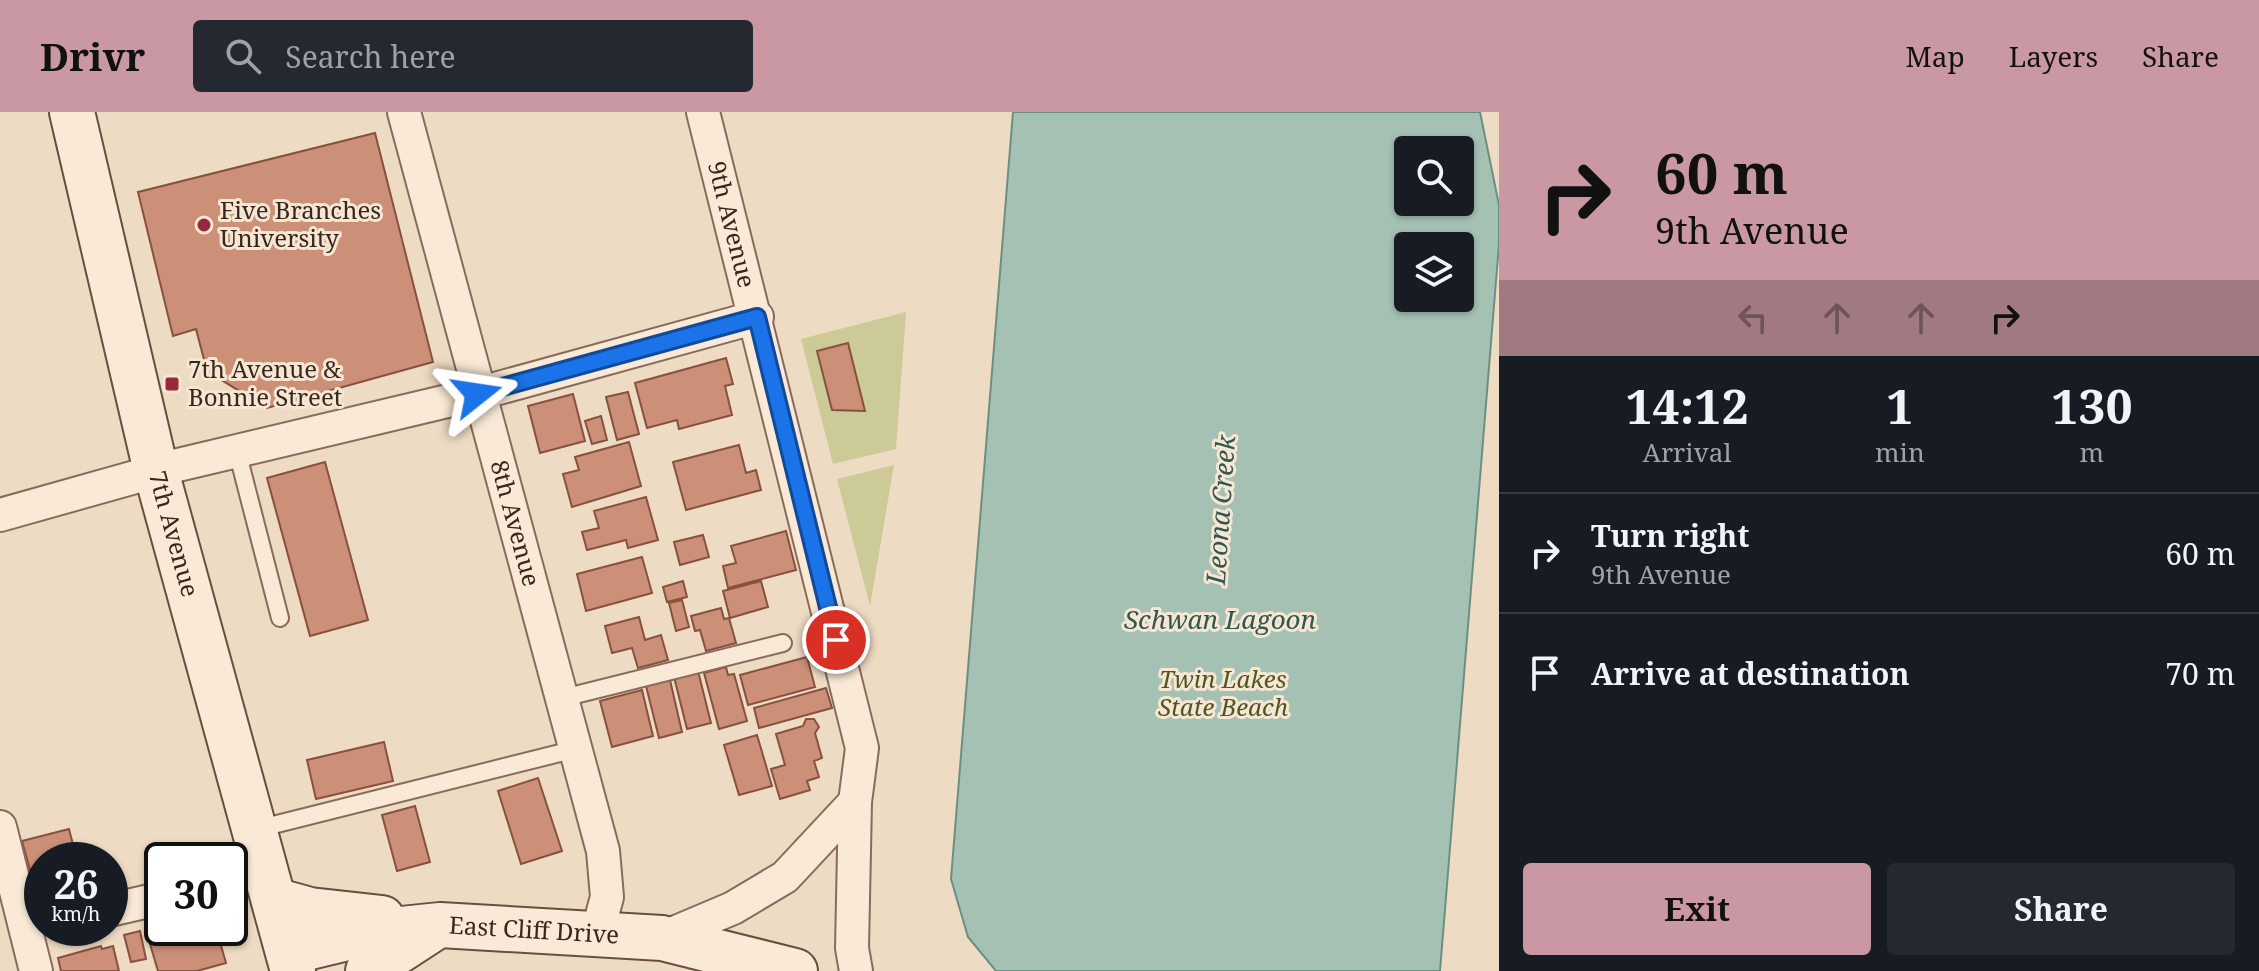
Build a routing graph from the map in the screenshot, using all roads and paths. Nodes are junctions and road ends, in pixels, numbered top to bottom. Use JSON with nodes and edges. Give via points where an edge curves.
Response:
{"nodes":[{"id":1,"x":72,"y":112,"type":"edge"},
{"id":2,"x":404,"y":112,"type":"edge"},
{"id":3,"x":703,"y":112,"type":"edge"},
{"id":4,"x":757,"y":317,"type":"junction"},
{"id":5,"x":477,"y":394,"type":"junction"},
{"id":6,"x":237,"y":451,"type":"junction"},
{"id":7,"x":156,"y":471,"type":"junction"},
{"id":8,"x":0,"y":515,"type":"edge"},
{"id":9,"x":280,"y":618,"type":"dead end"},
{"id":10,"x":783,"y":643,"type":"dead end"},
{"id":11,"x":563,"y":698,"type":"junction"},
{"id":12,"x":576,"y":749,"type":"junction"},
{"id":13,"x":855,"y":802,"type":"junction"},
{"id":14,"x":0,"y":827,"type":"edge"},
{"id":15,"x":255,"y":830,"type":"junction"},
{"id":16,"x":274,"y":900,"type":"junction"},
{"id":17,"x":440,"y":925,"type":"junction"},
{"id":18,"x":22,"y":930,"type":"edge"},
{"id":19,"x":597,"y":934,"type":"junction"},
{"id":20,"x":662,"y":938,"type":"junction"},
{"id":21,"x":291,"y":962,"type":"edge"},
{"id":22,"x":36,"y":971,"type":"edge"},
{"id":23,"x":368,"y":971,"type":"edge"},
{"id":24,"x":795,"y":971,"type":"edge"},
{"id":25,"x":856,"y":971,"type":"edge"}],
"edges":[{"from":1,"to":7,"type":"main road","name":"7th Avenue"},
{"from":2,"to":5,"type":"street","name":"8th Avenue"},
{"from":3,"to":4,"type":"street","name":"9th Avenue"},
{"from":4,"to":5,"type":"street"},
{"from":4,"to":13,"type":"street","name":"9th Avenue","via":[[862,748]]},
{"from":5,"to":6,"type":"street"},
{"from":5,"to":11,"type":"street","name":"8th Avenue"},
{"from":6,"to":7,"type":"street"},
{"from":6,"to":9,"type":"lane"},
{"from":7,"to":8,"type":"street"},
{"from":7,"to":15,"type":"main road","name":"7th Avenue"},
{"from":10,"to":11,"type":"lane"},
{"from":11,"to":12,"type":"street","name":"8th Avenue"},
{"from":12,"to":15,"type":"lane"},
{"from":12,"to":19,"type":"street","name":"8th Avenue","via":[[607,867],[607,897]]},
{"from":13,"to":20,"type":"street","via":[[785,877],[733,908]]},
{"from":13,"to":25,"type":"street","name":"9th Avenue"},
{"from":14,"to":18,"type":"street"},
{"from":15,"to":16,"type":"main road","name":"7th Avenue"},
{"from":16,"to":17,"type":"main road","via":[[310,910]]},
{"from":16,"to":21,"type":"main road","name":"7th Avenue"},
{"from":17,"to":19,"type":"main road","name":"East Cliff Drive"},
{"from":17,"to":21,"type":"main road","name":"East Cliff Drive","via":[[372,932]]},
{"from":17,"to":23,"type":"main road"},
{"from":18,"to":22,"type":"street"},
{"from":19,"to":20,"type":"main road","name":"East Cliff Drive"},
{"from":20,"to":24,"type":"main road","name":"East Cliff Drive"}]}
